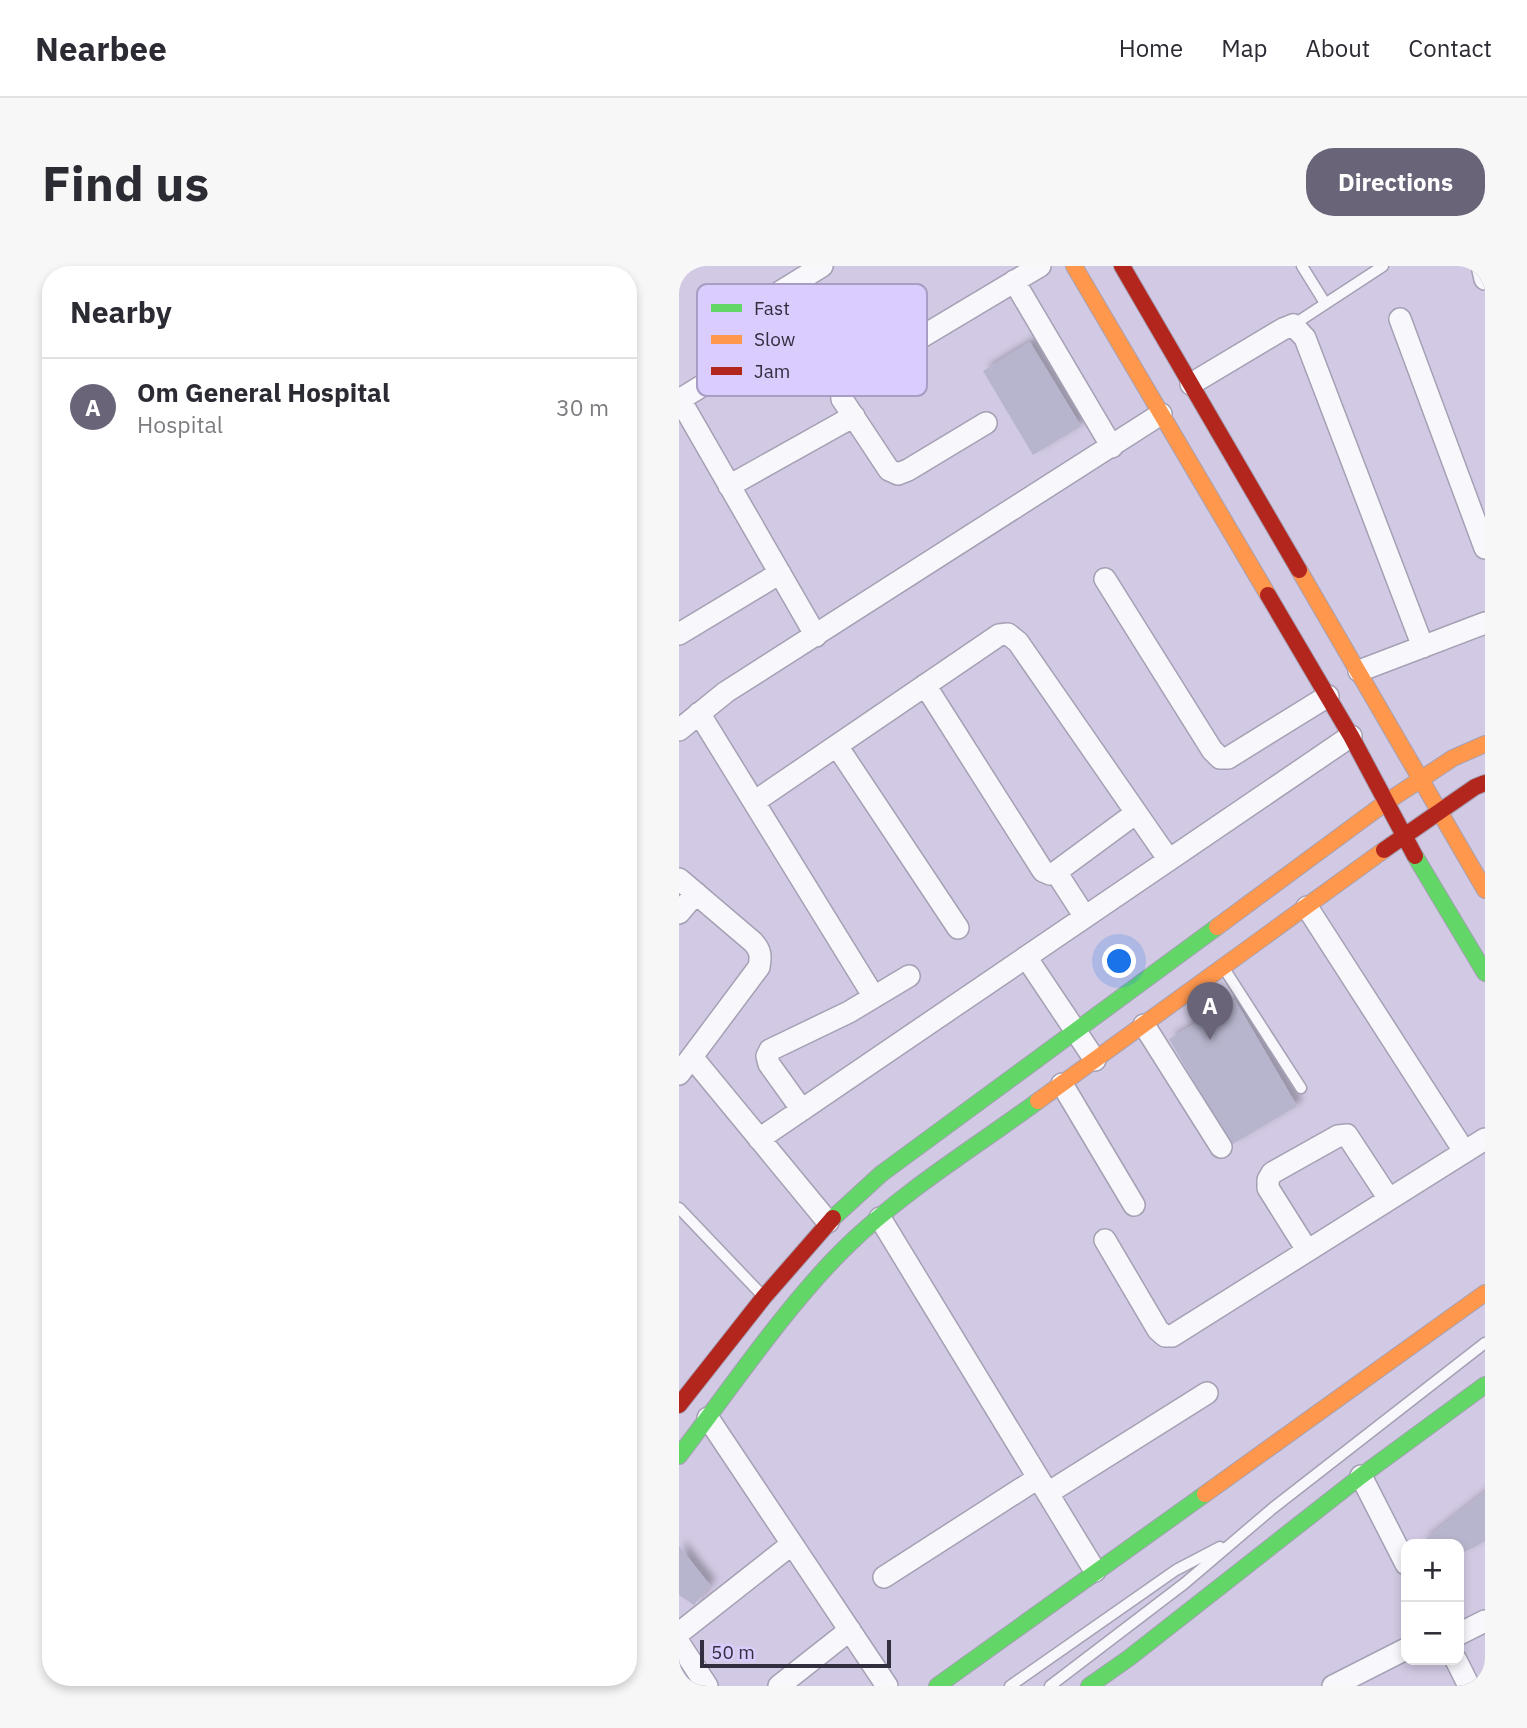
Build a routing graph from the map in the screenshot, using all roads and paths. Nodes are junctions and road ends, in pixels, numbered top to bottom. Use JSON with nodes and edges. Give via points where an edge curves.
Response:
{"nodes":[{"id":1,"x":822,"y":266,"type":"edge"},
{"id":2,"x":1040,"y":266,"type":"edge"},
{"id":3,"x":1074,"y":266,"type":"edge"},
{"id":4,"x":1122,"y":266,"type":"edge"},
{"id":5,"x":1302,"y":266,"type":"edge"},
{"id":6,"x":1384,"y":266,"type":"edge"},
{"id":7,"x":1482,"y":266,"type":"edge"},
{"id":8,"x":1485,"y":279,"type":"edge"},
{"id":9,"x":1014,"y":281,"type":"junction"},
{"id":10,"x":793,"y":284,"type":"edge"},
{"id":11,"x":1325,"y":303,"type":"junction"},
{"id":12,"x":1400,"y":319,"type":"dead end"},
{"id":13,"x":1293,"y":326,"type":"junction"},
{"id":14,"x":927,"y":333,"type":"edge"},
{"id":15,"x":1191,"y":384,"type":"junction"},
{"id":16,"x":697,"y":389,"type":"edge"},
{"id":17,"x":842,"y":396,"type":"edge"},
{"id":18,"x":679,"y":400,"type":"edge"},
{"id":19,"x":1161,"y":414,"type":"junction"},
{"id":20,"x":853,"y":416,"type":"junction"},
{"id":21,"x":986,"y":423,"type":"dead end"},
{"id":22,"x":1112,"y":447,"type":"junction"},
{"id":23,"x":729,"y":486,"type":"junction"},
{"id":24,"x":1485,"y":548,"type":"edge"},
{"id":25,"x":780,"y":573,"type":"junction"},
{"id":26,"x":1105,"y":579,"type":"dead end"},
{"id":27,"x":1485,"y":623,"type":"edge"},
{"id":28,"x":679,"y":634,"type":"edge"},
{"id":29,"x":816,"y":636,"type":"junction"},
{"id":30,"x":1423,"y":647,"type":"junction"},
{"id":31,"x":1359,"y":671,"type":"junction"},
{"id":32,"x":925,"y":685,"type":"junction"},
{"id":33,"x":1328,"y":696,"type":"junction"},
{"id":34,"x":686,"y":717,"type":"edge"},
{"id":35,"x":1351,"y":736,"type":"junction"},
{"id":36,"x":1485,"y":744,"type":"edge"},
{"id":37,"x":837,"y":746,"type":"junction"},
{"id":38,"x":1421,"y":778,"type":"junction"},
{"id":39,"x":1485,"y":783,"type":"edge"},
{"id":40,"x":754,"y":802,"type":"junction"},
{"id":41,"x":1385,"y":803,"type":"junction"},
{"id":42,"x":1440,"y":810,"type":"junction"},
{"id":43,"x":1136,"y":813,"type":"junction"},
{"id":44,"x":1403,"y":836,"type":"junction"},
{"id":45,"x":1169,"y":860,"type":"junction"},
{"id":46,"x":1056,"y":872,"type":"junction"},
{"id":47,"x":679,"y":879,"type":"edge"},
{"id":48,"x":1485,"y":890,"type":"edge"},
{"id":49,"x":696,"y":893,"type":"junction"},
{"id":50,"x":1307,"y":907,"type":"junction"},
{"id":51,"x":679,"y":913,"type":"edge"},
{"id":52,"x":1085,"y":917,"type":"junction"},
{"id":53,"x":958,"y":928,"type":"dead end"},
{"id":54,"x":1026,"y":957,"type":"junction"},
{"id":55,"x":1223,"y":967,"type":"junction"},
{"id":56,"x":1485,"y":973,"type":"edge"},
{"id":57,"x":909,"y":976,"type":"dead end"},
{"id":58,"x":874,"y":997,"type":"junction"},
{"id":59,"x":1144,"y":1025,"type":"junction"},
{"id":60,"x":1075,"y":1032,"type":"junction"},
{"id":61,"x":1095,"y":1060,"type":"junction"},
{"id":62,"x":685,"y":1065,"type":"edge"},
{"id":63,"x":1062,"y":1084,"type":"junction"},
{"id":64,"x":1301,"y":1088,"type":"dead end"},
{"id":65,"x":802,"y":1110,"type":"junction"},
{"id":66,"x":759,"y":1139,"type":"junction"},
{"id":67,"x":1485,"y":1139,"type":"edge"},
{"id":68,"x":1221,"y":1147,"type":"dead end"},
{"id":69,"x":1464,"y":1152,"type":"junction"},
{"id":70,"x":1389,"y":1199,"type":"junction"},
{"id":71,"x":1134,"y":1205,"type":"dead end"},
{"id":72,"x":679,"y":1208,"type":"edge"},
{"id":73,"x":880,"y":1218,"type":"junction"},
{"id":74,"x":828,"y":1222,"type":"junction"},
{"id":75,"x":1105,"y":1240,"type":"dead end"},
{"id":76,"x":1307,"y":1250,"type":"junction"},
{"id":77,"x":1485,"y":1293,"type":"edge"},
{"id":78,"x":775,"y":1307,"type":"junction"},
{"id":79,"x":1485,"y":1343,"type":"edge"},
{"id":80,"x":1485,"y":1385,"type":"edge"},
{"id":81,"x":1207,"y":1393,"type":"dead end"},
{"id":82,"x":679,"y":1405,"type":"edge"},
{"id":83,"x":708,"y":1418,"type":"junction"},
{"id":84,"x":679,"y":1456,"type":"edge"},
{"id":85,"x":1361,"y":1476,"type":"junction"},
{"id":86,"x":1043,"y":1486,"type":"junction"},
{"id":87,"x":1234,"y":1539,"type":"junction"},
{"id":88,"x":792,"y":1544,"type":"junction"},
{"id":89,"x":1401,"y":1554,"type":"edge"},
{"id":90,"x":1095,"y":1571,"type":"junction"},
{"id":91,"x":884,"y":1577,"type":"dead end"},
{"id":92,"x":1485,"y":1620,"type":"edge"},
{"id":93,"x":681,"y":1630,"type":"edge"},
{"id":94,"x":850,"y":1630,"type":"junction"},
{"id":95,"x":1464,"y":1631,"type":"edge"},
{"id":96,"x":1401,"y":1652,"type":"edge"},
{"id":97,"x":1458,"y":1665,"type":"edge"},
{"id":98,"x":707,"y":1686,"type":"edge"},
{"id":99,"x":779,"y":1686,"type":"edge"},
{"id":100,"x":887,"y":1686,"type":"edge"},
{"id":101,"x":937,"y":1686,"type":"edge"},
{"id":102,"x":1010,"y":1686,"type":"edge"},
{"id":103,"x":1050,"y":1686,"type":"edge"},
{"id":104,"x":1089,"y":1686,"type":"edge"},
{"id":105,"x":1332,"y":1686,"type":"edge"},
{"id":106,"x":1469,"y":1686,"type":"edge"}],
"edges":[{"from":1,"to":10,"type":"street"},
{"from":2,"to":9,"type":"street"},
{"from":3,"to":19,"type":"main road"},
{"from":4,"to":15,"type":"main road"},
{"from":5,"to":11,"type":"lane"},
{"from":6,"to":11,"type":"lane"},
{"from":7,"to":8,"type":"street"},
{"from":9,"to":14,"type":"street"},
{"from":9,"to":22,"type":"street"},
{"from":11,"to":13,"type":"lane"},
{"from":12,"to":24,"type":"street"},
{"from":13,"to":15,"type":"street"},
{"from":13,"to":30,"type":"street","via":[[1305,338]]},
{"from":15,"to":31,"type":"main road"},
{"from":16,"to":18,"type":"street"},
{"from":17,"to":20,"type":"street"},
{"from":18,"to":23,"type":"street"},
{"from":19,"to":22,"type":"street"},
{"from":19,"to":33,"type":"main road"},
{"from":20,"to":21,"type":"street","via":[[889,470],[898,474]]},
{"from":20,"to":23,"type":"street"},
{"from":22,"to":29,"type":"street"},
{"from":23,"to":25,"type":"street"},
{"from":25,"to":28,"type":"street"},
{"from":25,"to":29,"type":"street"},
{"from":26,"to":33,"type":"street","via":[[1220,758],[1228,758]]},
{"from":27,"to":30,"type":"street"},
{"from":29,"to":34,"type":"street"},
{"from":30,"to":31,"type":"street"},
{"from":31,"to":38,"type":"main road"},
{"from":32,"to":37,"type":"street"},
{"from":32,"to":43,"type":"street","via":[[999,635],[1008,634]]},
{"from":32,"to":46,"type":"street","via":[[1043,871]]},
{"from":33,"to":35,"type":"main road"},
{"from":34,"to":40,"type":"street"},
{"from":35,"to":41,"type":"main road"},
{"from":35,"to":45,"type":"street"},
{"from":36,"to":38,"type":"main road"},
{"from":37,"to":40,"type":"street"},
{"from":37,"to":53,"type":"street"},
{"from":38,"to":41,"type":"main road"},
{"from":38,"to":42,"type":"main road"},
{"from":39,"to":42,"type":"main road"},
{"from":40,"to":58,"type":"street"},
{"from":41,"to":44,"type":"main road"},
{"from":41,"to":60,"type":"main road"},
{"from":42,"to":44,"type":"main road"},
{"from":42,"to":48,"type":"main road"},
{"from":43,"to":45,"type":"street"},
{"from":43,"to":46,"type":"street"},
{"from":44,"to":50,"type":"main road"},
{"from":44,"to":56,"type":"main road"},
{"from":45,"to":52,"type":"street"},
{"from":46,"to":52,"type":"street"},
{"from":47,"to":49,"type":"street"},
{"from":49,"to":51,"type":"street"},
{"from":49,"to":62,"type":"street","via":[[753,942],[761,959]]},
{"from":50,"to":55,"type":"main road"},
{"from":50,"to":69,"type":"street"},
{"from":52,"to":54,"type":"street"},
{"from":54,"to":60,"type":"street"},
{"from":54,"to":65,"type":"street"},
{"from":55,"to":59,"type":"main road"},
{"from":55,"to":64,"type":"lane"},
{"from":57,"to":58,"type":"street"},
{"from":58,"to":65,"type":"street","via":[[770,1050],[769,1064]]},
{"from":59,"to":61,"type":"main road"},
{"from":59,"to":68,"type":"street"},
{"from":60,"to":61,"type":"street"},
{"from":60,"to":74,"type":"main road","via":[[881,1174]]},
{"from":61,"to":63,"type":"main road"},
{"from":62,"to":66,"type":"street"},
{"from":63,"to":71,"type":"street"},
{"from":63,"to":73,"type":"main road"},
{"from":65,"to":66,"type":"street"},
{"from":66,"to":74,"type":"street"},
{"from":67,"to":69,"type":"street"},
{"from":69,"to":70,"type":"street"},
{"from":70,"to":76,"type":"street"},
{"from":70,"to":76,"type":"street","via":[[1347,1135],[1272,1173],[1268,1188]]},
{"from":72,"to":78,"type":"lane"},
{"from":73,"to":78,"type":"main road"},
{"from":73,"to":86,"type":"street"},
{"from":74,"to":78,"type":"main road"},
{"from":75,"to":76,"type":"street","via":[[1165,1336],[1182,1331]]},
{"from":77,"to":90,"type":"main road"},
{"from":78,"to":82,"type":"main road"},
{"from":78,"to":83,"type":"main road"},
{"from":79,"to":87,"type":"lane"},
{"from":80,"to":85,"type":"main road"},
{"from":81,"to":86,"type":"street"},
{"from":83,"to":84,"type":"main road"},
{"from":83,"to":88,"type":"street"},
{"from":85,"to":89,"type":"street"},
{"from":85,"to":104,"type":"main road"},
{"from":86,"to":90,"type":"street"},
{"from":86,"to":91,"type":"street"},
{"from":87,"to":102,"type":"lane","via":[[1176,1570]]},
{"from":87,"to":103,"type":"lane","via":[[1185,1583]]},
{"from":88,"to":93,"type":"street"},
{"from":88,"to":94,"type":"street"},
{"from":90,"to":101,"type":"main road"},
{"from":92,"to":95,"type":"street"},
{"from":93,"to":98,"type":"street"},
{"from":94,"to":99,"type":"street"},
{"from":94,"to":100,"type":"street"},
{"from":96,"to":105,"type":"street"},
{"from":97,"to":106,"type":"street"}]}
